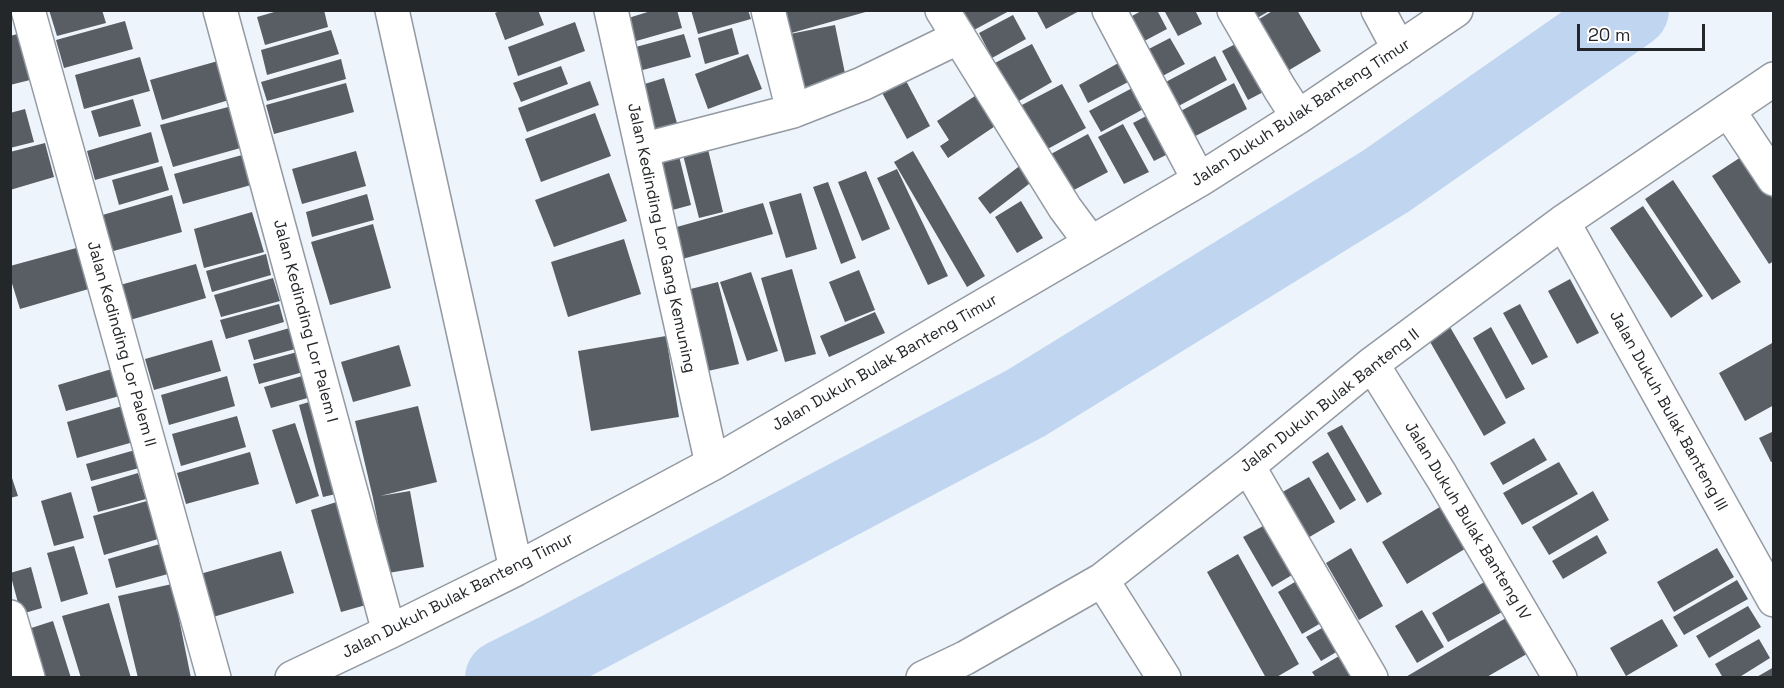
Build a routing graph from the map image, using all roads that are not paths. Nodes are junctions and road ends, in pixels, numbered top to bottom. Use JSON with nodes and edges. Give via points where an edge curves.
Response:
{"nodes":[{"id":1,"x":28,"y":10,"type":"edge"},
{"id":2,"x":220,"y":10,"type":"edge"},
{"id":3,"x":392,"y":10,"type":"edge"},
{"id":4,"x":611,"y":10,"type":"edge"},
{"id":5,"x":768,"y":10,"type":"edge"},
{"id":6,"x":1109,"y":10,"type":"edge"},
{"id":7,"x":1234,"y":10,"type":"edge"},
{"id":8,"x":1378,"y":10,"type":"edge"},
{"id":9,"x":1456,"y":10,"type":"edge"},
{"id":10,"x":950,"y":24,"type":"edge"},
{"id":11,"x":1400,"y":50,"type":"junction"},
{"id":12,"x":1773,"y":79,"type":"edge"},
{"id":13,"x":1728,"y":110,"type":"junction"},
{"id":14,"x":793,"y":111,"type":"junction"},
{"id":15,"x":1298,"y":117,"type":"junction"},
{"id":16,"x":642,"y":150,"type":"junction"},
{"id":17,"x":1773,"y":179,"type":"edge"},
{"id":18,"x":1199,"y":180,"type":"junction"},
{"id":19,"x":1563,"y":222,"type":"junction"},
{"id":20,"x":1091,"y":243,"type":"junction"},
{"id":21,"x":1372,"y":364,"type":"junction"},
{"id":22,"x":712,"y":464,"type":"junction"},
{"id":23,"x":1248,"y":466,"type":"junction"},
{"id":24,"x":516,"y":568,"type":"junction"},
{"id":25,"x":1102,"y":580,"type":"junction"},
{"id":26,"x":1773,"y":600,"type":"edge"},
{"id":27,"x":10,"y":617,"type":"edge"},
{"id":28,"x":389,"y":632,"type":"junction"},
{"id":29,"x":28,"y":678,"type":"edge"},
{"id":30,"x":214,"y":678,"type":"edge"},
{"id":31,"x":292,"y":678,"type":"edge"},
{"id":32,"x":923,"y":678,"type":"edge"},
{"id":33,"x":1164,"y":678,"type":"edge"},
{"id":34,"x":1371,"y":678,"type":"edge"},
{"id":35,"x":1560,"y":678,"type":"edge"}],
"edges":[{"from":1,"to":30,"type":"street","name":"Jalan Kedinding Lor Palem II"},
{"from":2,"to":28,"type":"street","name":"Jalan Kedinding Lor Palem I"},
{"from":3,"to":24,"type":"street"},
{"from":4,"to":16,"type":"street","name":"Jalan Kedinding Lor Gang Kemuning"},
{"from":5,"to":14,"type":"street"},
{"from":6,"to":18,"type":"street"},
{"from":7,"to":15,"type":"street"},
{"from":8,"to":11,"type":"street"},
{"from":9,"to":11,"type":"street","name":"Jalan Dukuh Bulak Banteng Timur"},
{"from":10,"to":14,"type":"street","via":[[862,84]]},
{"from":10,"to":20,"type":"street"},
{"from":11,"to":15,"type":"street","name":"Jalan Dukuh Bulak Banteng Timur"},
{"from":12,"to":13,"type":"street","name":"Jalan Dukuh Bulak Banteng II"},
{"from":13,"to":17,"type":"street"},
{"from":13,"to":19,"type":"street","name":"Jalan Dukuh Bulak Banteng II"},
{"from":14,"to":16,"type":"street"},
{"from":15,"to":18,"type":"street","name":"Jalan Dukuh Bulak Banteng Timur"},
{"from":16,"to":22,"type":"street","name":"Jalan Kedinding Lor Gang Kemuning"},
{"from":18,"to":20,"type":"street","name":"Jalan Dukuh Bulak Banteng Timur"},
{"from":19,"to":21,"type":"street","name":"Jalan Dukuh Bulak Banteng II"},
{"from":19,"to":26,"type":"street","name":"Jalan Dukuh Bulak Banteng III"},
{"from":20,"to":22,"type":"street","name":"Jalan Dukuh Bulak Banteng Timur"},
{"from":21,"to":23,"type":"street","name":"Jalan Dukuh Bulak Banteng II"},
{"from":21,"to":35,"type":"street","name":"Jalan Dukuh Bulak Banteng IV"},
{"from":22,"to":24,"type":"street","name":"Jalan Dukuh Bulak Banteng Timur"},
{"from":23,"to":25,"type":"street","name":"Jalan Dukuh Bulak Banteng II"},
{"from":23,"to":34,"type":"street"},
{"from":24,"to":28,"type":"street","name":"Jalan Dukuh Bulak Banteng Timur"},
{"from":25,"to":32,"type":"street","name":"Jalan Dukuh Bulak Banteng II"},
{"from":25,"to":33,"type":"street"},
{"from":27,"to":29,"type":"street"},
{"from":28,"to":31,"type":"street","name":"Jalan Dukuh Bulak Banteng Timur"}]}
